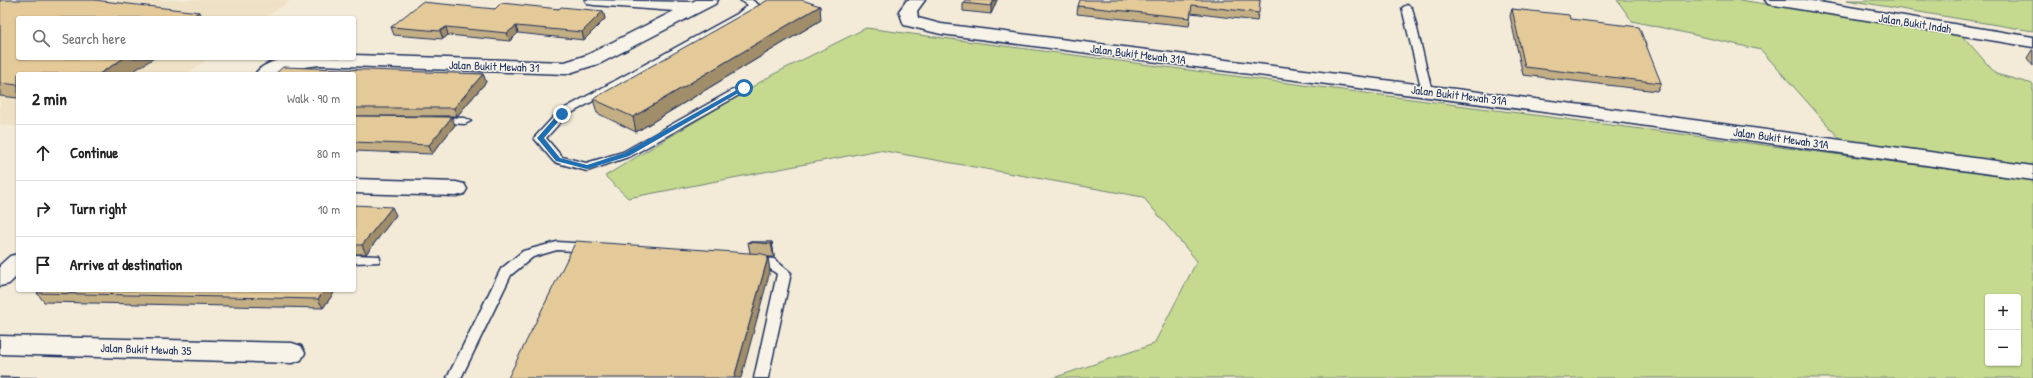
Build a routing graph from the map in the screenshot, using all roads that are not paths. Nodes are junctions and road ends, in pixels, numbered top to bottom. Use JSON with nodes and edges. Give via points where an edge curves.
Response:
{"nodes":[{"id":1,"x":594,"y":0,"type":"edge"},
{"id":2,"x":745,"y":0,"type":"edge"},
{"id":3,"x":916,"y":0,"type":"edge"},
{"id":4,"x":1774,"y":0,"type":"edge"},
{"id":5,"x":701,"y":4,"type":"edge"},
{"id":6,"x":1407,"y":8,"type":"dead end"},
{"id":7,"x":2033,"y":42,"type":"edge"},
{"id":8,"x":313,"y":60,"type":"edge"},
{"id":9,"x":347,"y":60,"type":"edge"},
{"id":10,"x":269,"y":72,"type":"edge"},
{"id":11,"x":744,"y":88,"type":"dead end"},
{"id":12,"x":1427,"y":91,"type":"junction"},
{"id":13,"x":425,"y":120,"type":"edge"},
{"id":14,"x":465,"y":120,"type":"dead end"},
{"id":15,"x":2033,"y":173,"type":"edge"},
{"id":16,"x":356,"y":186,"type":"edge"},
{"id":17,"x":456,"y":189,"type":"dead end"},
{"id":18,"x":604,"y":250,"type":"edge"},
{"id":19,"x":356,"y":259,"type":"edge"},
{"id":20,"x":374,"y":259,"type":"dead end"},
{"id":21,"x":738,"y":260,"type":"edge"},
{"id":22,"x":16,"y":264,"type":"edge"},
{"id":23,"x":0,"y":278,"type":"edge"},
{"id":24,"x":0,"y":345,"type":"edge"},
{"id":25,"x":292,"y":353,"type":"dead end"},
{"id":26,"x":454,"y":378,"type":"edge"},
{"id":27,"x":761,"y":378,"type":"edge"}],
"edges":[{"from":1,"to":5,"type":"street"},
{"from":2,"to":11,"type":"lane","via":[[754,5],[740,16],[562,114],[540,138],[558,160],[587,167],[626,154]]},
{"from":3,"to":12,"type":"street","name":"Jalan Bukit Mewah 31A","via":[[908,11],[910,21],[941,29]]},
{"from":4,"to":7,"type":"street","name":"Jalan Bukit Indah"},
{"from":5,"to":9,"type":"street","name":"Jalan Bukit Mewah 31","via":[[594,59],[566,68]]},
{"from":6,"to":12,"type":"lane"},
{"from":8,"to":10,"type":"street","name":"Jalan Bukit Mewah 31","via":[[284,64]]},
{"from":12,"to":15,"type":"street","name":"Jalan Bukit Mewah 31A"},
{"from":13,"to":14,"type":"lane"},
{"from":16,"to":17,"type":"street"},
{"from":18,"to":26,"type":"lane","via":[[557,246],[528,254],[506,272]]},
{"from":19,"to":20,"type":"lane"},
{"from":21,"to":27,"type":"lane","via":[[769,262],[784,273]]},
{"from":22,"to":23,"type":"street"},
{"from":24,"to":25,"type":"street","name":"Jalan Bukit Mewah 35"}]}
